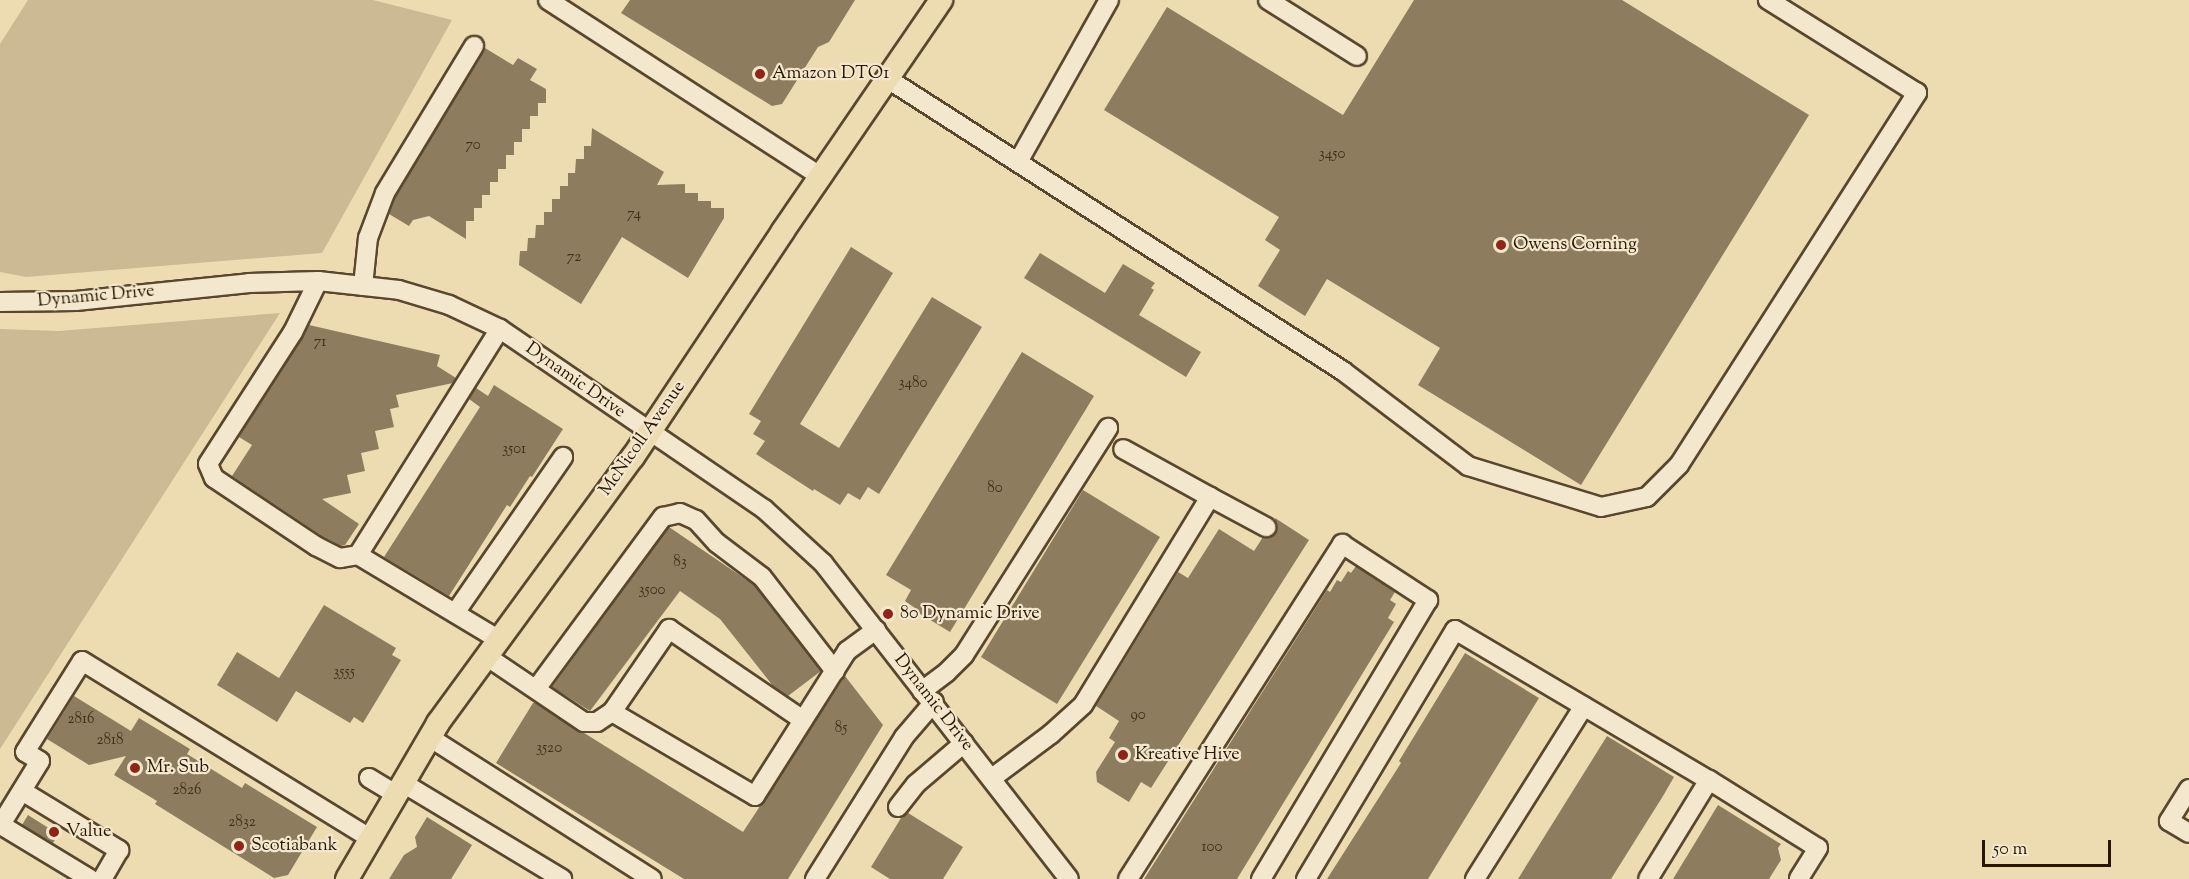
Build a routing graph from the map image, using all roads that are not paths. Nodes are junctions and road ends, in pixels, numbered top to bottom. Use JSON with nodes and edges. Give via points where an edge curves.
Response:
{"nodes":[{"id":1,"x":548,"y":0,"type":"edge"},
{"id":2,"x":941,"y":0,"type":"edge"},
{"id":3,"x":1109,"y":0,"type":"edge"},
{"id":4,"x":1268,"y":0,"type":"edge"},
{"id":5,"x":1768,"y":0,"type":"edge"},
{"id":6,"x":474,"y":46,"type":"dead end"},
{"id":7,"x":1357,"y":56,"type":"dead end"},
{"id":8,"x":888,"y":79,"type":"junction"},
{"id":9,"x":1018,"y":162,"type":"junction"},
{"id":10,"x":822,"y":177,"type":"junction"},
{"id":11,"x":318,"y":281,"type":"junction"},
{"id":12,"x":363,"y":286,"type":"junction"},
{"id":13,"x":0,"y":302,"type":"edge"},
{"id":14,"x":500,"y":329,"type":"junction"},
{"id":15,"x":1108,"y":429,"type":"dead end"},
{"id":16,"x":649,"y":433,"type":"junction"},
{"id":17,"x":1123,"y":449,"type":"dead end"},
{"id":18,"x":563,"y":457,"type":"dead end"},
{"id":19,"x":1210,"y":496,"type":"junction"},
{"id":20,"x":1266,"y":527,"type":"dead end"},
{"id":21,"x":358,"y":555,"type":"junction"},
{"id":22,"x":456,"y":613,"type":"junction"},
{"id":23,"x":876,"y":630,"type":"junction"},
{"id":24,"x":492,"y":647,"type":"junction"},
{"id":25,"x":835,"y":671,"type":"junction"},
{"id":26,"x":536,"y":689,"type":"junction"},
{"id":27,"x":930,"y":699,"type":"junction"},
{"id":28,"x":1584,"y":706,"type":"junction"},
{"id":29,"x":612,"y":712,"type":"junction"},
{"id":30,"x":803,"y":720,"type":"junction"},
{"id":31,"x":429,"y":737,"type":"junction"},
{"id":32,"x":964,"y":743,"type":"junction"},
{"id":33,"x":369,"y":778,"type":"dead end"},
{"id":34,"x":992,"y":778,"type":"junction"},
{"id":35,"x":1709,"y":780,"type":"junction"},
{"id":36,"x":400,"y":788,"type":"junction"},
{"id":37,"x":2189,"y":789,"type":"edge"},
{"id":38,"x":22,"y":791,"type":"junction"},
{"id":39,"x":898,"y":807,"type":"dead end"},
{"id":40,"x":0,"y":826,"type":"edge"},
{"id":41,"x":2189,"y":833,"type":"edge"},
{"id":42,"x":370,"y":838,"type":"junction"},
{"id":43,"x":1067,"y":878,"type":"edge"},
{"id":44,"x":90,"y":879,"type":"edge"},
{"id":45,"x":102,"y":879,"type":"edge"},
{"id":46,"x":347,"y":879,"type":"edge"},
{"id":47,"x":562,"y":879,"type":"edge"},
{"id":48,"x":652,"y":879,"type":"edge"},
{"id":49,"x":815,"y":879,"type":"edge"},
{"id":50,"x":1128,"y":879,"type":"edge"},
{"id":51,"x":1261,"y":879,"type":"edge"},
{"id":52,"x":1306,"y":879,"type":"edge"},
{"id":53,"x":1475,"y":879,"type":"edge"},
{"id":54,"x":1648,"y":879,"type":"edge"},
{"id":55,"x":1799,"y":879,"type":"edge"}],
"edges":[{"from":1,"to":10,"type":"street"},
{"from":2,"to":8,"type":"main road","name":"McNicoll Avenue"},
{"from":3,"to":9,"type":"street"},
{"from":4,"to":7,"type":"street"},
{"from":5,"to":9,"type":"street","via":[[1917,93],[1679,465],[1647,497],[1601,507],[1468,466],[1343,371]]},
{"from":6,"to":12,"type":"street","via":[[385,193],[368,238]]},
{"from":8,"to":9,"type":"street"},
{"from":8,"to":10,"type":"main road","name":"McNicoll Avenue"},
{"from":10,"to":16,"type":"main road","name":"McNicoll Avenue"},
{"from":11,"to":12,"type":"street","name":"Dynamic Drive"},
{"from":11,"to":13,"type":"street","name":"Dynamic Drive","via":[[76,301]]},
{"from":11,"to":21,"type":"street","via":[[293,332],[208,464],[214,478],[316,546],[340,558]]},
{"from":12,"to":14,"type":"street","name":"Dynamic Drive","via":[[399,290],[450,305]]},
{"from":14,"to":16,"type":"street","name":"Dynamic Drive"},
{"from":14,"to":21,"type":"street"},
{"from":15,"to":27,"type":"street","via":[[964,655]]},
{"from":16,"to":23,"type":"street","name":"Dynamic Drive","via":[[764,509],[823,563]]},
{"from":16,"to":24,"type":"main road","name":"McNicoll Avenue"},
{"from":17,"to":19,"type":"street"},
{"from":18,"to":22,"type":"street"},
{"from":19,"to":20,"type":"street"},
{"from":19,"to":34,"type":"street","via":[[1083,705]]},
{"from":21,"to":22,"type":"street"},
{"from":22,"to":24,"type":"street"},
{"from":23,"to":25,"type":"street","via":[[847,651]]},
{"from":23,"to":27,"type":"street","name":"Dynamic Drive"},
{"from":24,"to":26,"type":"street"},
{"from":24,"to":31,"type":"main road","name":"McNicoll Avenue"},
{"from":25,"to":26,"type":"street","via":[[762,578],[717,543],[696,520],[680,513],[663,518]]},
{"from":25,"to":30,"type":"street"},
{"from":26,"to":29,"type":"street","via":[[584,722],[597,722]]},
{"from":27,"to":32,"type":"street","name":"Dynamic Drive"},
{"from":27,"to":49,"type":"street"},
{"from":28,"to":35,"type":"street"},
{"from":28,"to":52,"type":"street","via":[[1455,630]]},
{"from":28,"to":53,"type":"street"},
{"from":29,"to":30,"type":"street","via":[[755,796]]},
{"from":29,"to":30,"type":"street","via":[[669,629]]},
{"from":31,"to":36,"type":"main road","name":"McNicoll Avenue"},
{"from":31,"to":48,"type":"street"},
{"from":32,"to":34,"type":"street","name":"Dynamic Drive"},
{"from":32,"to":39,"type":"street","via":[[916,784]]},
{"from":33,"to":36,"type":"street"},
{"from":34,"to":43,"type":"street","name":"Dynamic Drive"},
{"from":35,"to":54,"type":"street"},
{"from":35,"to":55,"type":"street","via":[[1818,848]]},
{"from":36,"to":42,"type":"main road","name":"McNicoll Avenue"},
{"from":36,"to":47,"type":"street"},
{"from":37,"to":41,"type":"street","via":[[2169,821]]},
{"from":38,"to":40,"type":"street"},
{"from":38,"to":42,"type":"street","via":[[40,761],[25,752],[82,661]]},
{"from":38,"to":45,"type":"street","via":[[119,850]]},
{"from":40,"to":44,"type":"street"},
{"from":42,"to":46,"type":"main road","name":"McNicoll Avenue"},
{"from":50,"to":51,"type":"street","via":[[1342,544],[1428,600]]}]}
